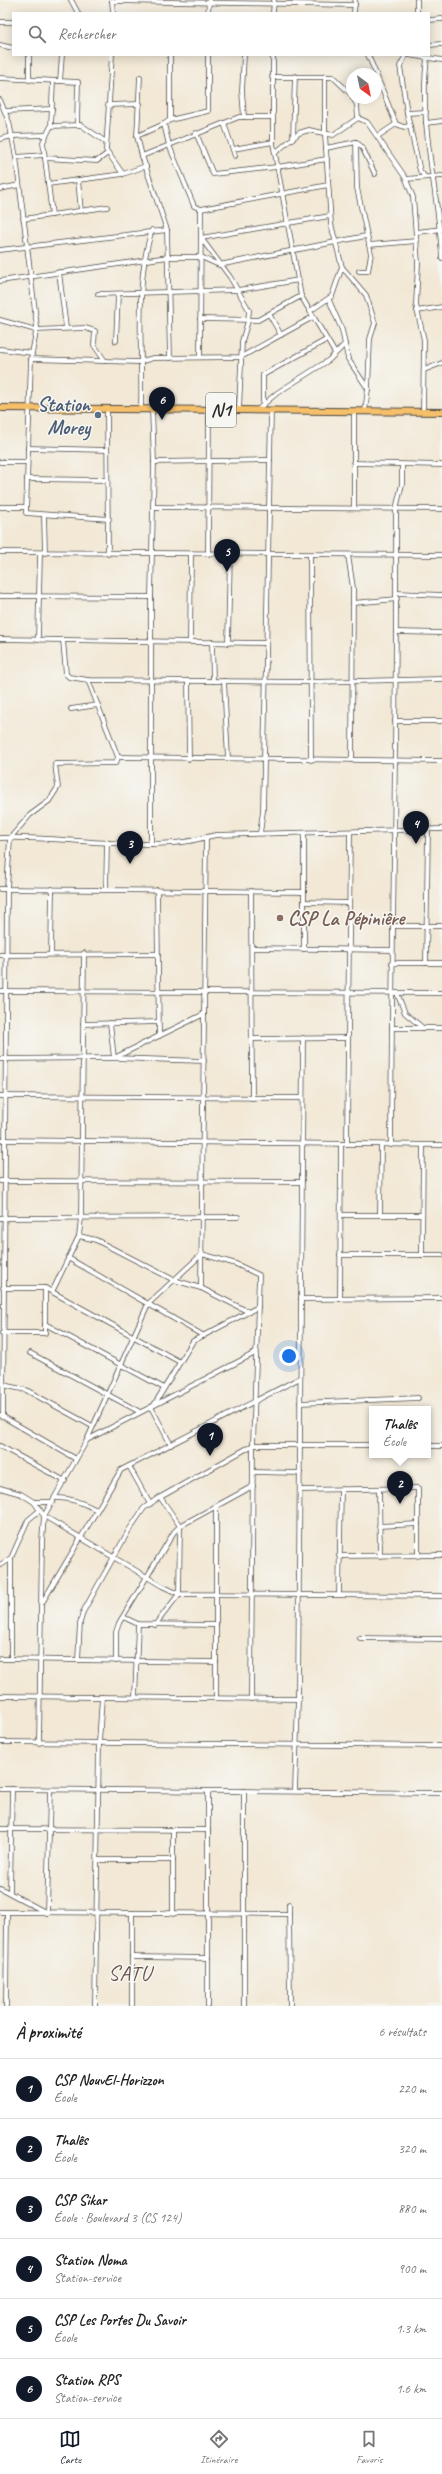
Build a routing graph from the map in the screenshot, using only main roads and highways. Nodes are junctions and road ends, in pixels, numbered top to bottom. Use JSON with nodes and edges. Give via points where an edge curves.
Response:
{"nodes":[{"id":1,"x":0,"y":408,"type":"edge"},
{"id":2,"x":442,"y":412,"type":"edge"}],
"edges":[{"from":1,"to":2,"type":"main road","number":"N1"}]}
